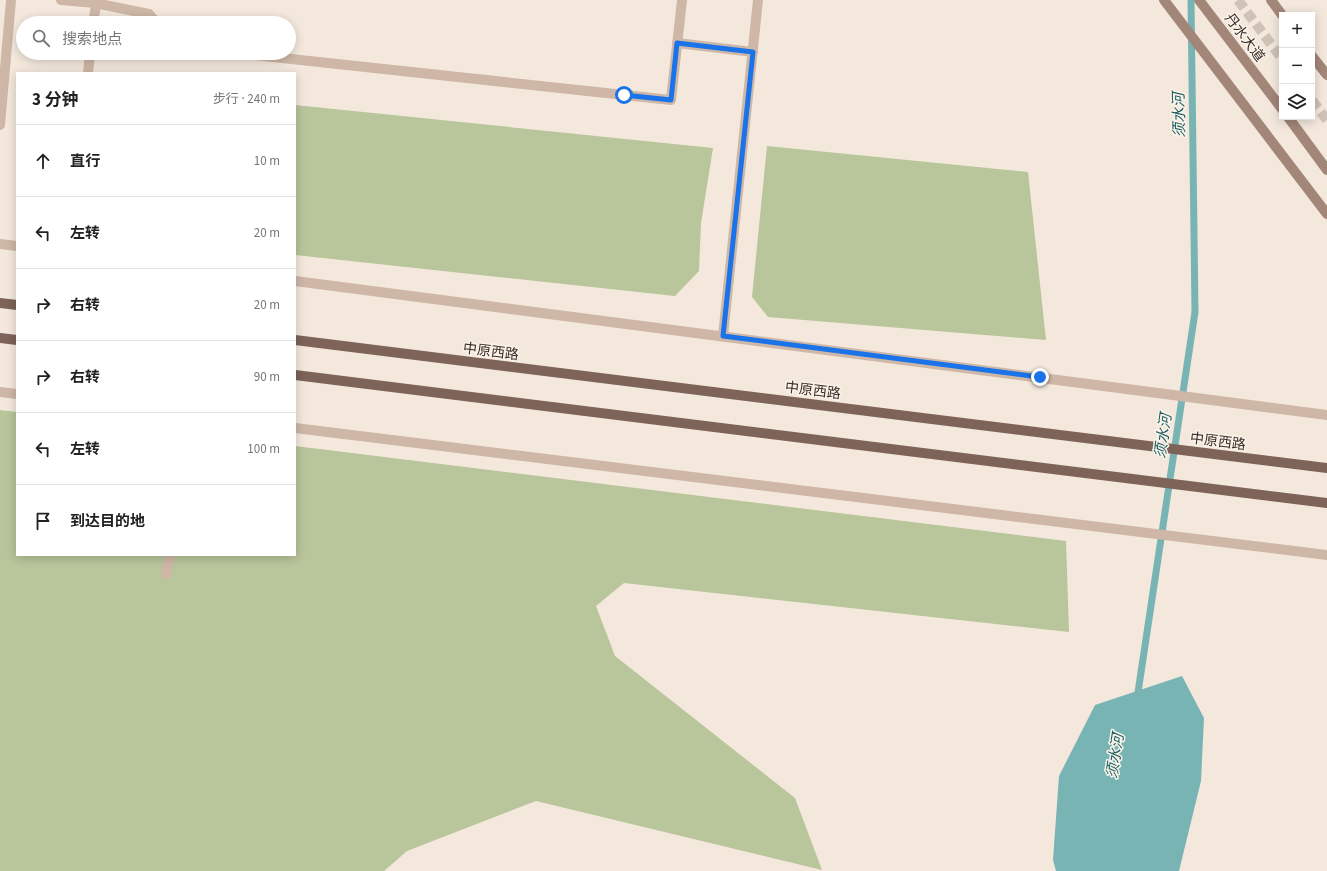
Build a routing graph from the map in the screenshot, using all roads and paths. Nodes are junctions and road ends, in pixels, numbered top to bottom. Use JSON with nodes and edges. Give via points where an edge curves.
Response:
{"nodes":[{"id":1,"x":11,"y":0,"type":"edge"},
{"id":2,"x":61,"y":0,"type":"edge"},
{"id":3,"x":682,"y":0,"type":"edge"},
{"id":4,"x":758,"y":0,"type":"edge"},
{"id":5,"x":1164,"y":0,"type":"edge"},
{"id":6,"x":1199,"y":0,"type":"edge"},
{"id":7,"x":1271,"y":0,"type":"edge"},
{"id":8,"x":96,"y":1,"type":"edge"},
{"id":9,"x":1280,"y":12,"type":"edge"},
{"id":10,"x":94,"y":16,"type":"edge"},
{"id":11,"x":151,"y":16,"type":"edge"},
{"id":12,"x":677,"y":43,"type":"junction"},
{"id":13,"x":753,"y":52,"type":"junction"},
{"id":14,"x":89,"y":60,"type":"edge"},
{"id":15,"x":296,"y":60,"type":"edge"},
{"id":16,"x":1315,"y":60,"type":"edge"},
{"id":17,"x":88,"y":72,"type":"edge"},
{"id":18,"x":1327,"y":75,"type":"edge"},
{"id":19,"x":1279,"y":105,"type":"edge"},
{"id":20,"x":1290,"y":120,"type":"edge"},
{"id":21,"x":0,"y":125,"type":"edge"},
{"id":22,"x":1327,"y":170,"type":"edge"},
{"id":23,"x":1327,"y":214,"type":"edge"},
{"id":24,"x":0,"y":244,"type":"edge"},
{"id":25,"x":16,"y":246,"type":"edge"},
{"id":26,"x":296,"y":281,"type":"edge"},
{"id":27,"x":0,"y":303,"type":"edge"},
{"id":28,"x":16,"y":305,"type":"edge"},
{"id":29,"x":723,"y":336,"type":"junction"},
{"id":30,"x":0,"y":338,"type":"edge"},
{"id":31,"x":16,"y":340,"type":"edge"},
{"id":32,"x":296,"y":340,"type":"edge"},
{"id":33,"x":296,"y":375,"type":"edge"},
{"id":34,"x":0,"y":392,"type":"edge"},
{"id":35,"x":16,"y":394,"type":"edge"},
{"id":36,"x":1327,"y":415,"type":"edge"},
{"id":37,"x":296,"y":428,"type":"edge"},
{"id":38,"x":1327,"y":468,"type":"edge"},
{"id":39,"x":1327,"y":503,"type":"edge"},
{"id":40,"x":1327,"y":555,"type":"edge"},
{"id":41,"x":170,"y":556,"type":"edge"},
{"id":42,"x":166,"y":574,"type":"dead end"}],
"edges":[{"from":1,"to":21,"type":"street"},
{"from":2,"to":8,"type":"street"},
{"from":3,"to":12,"type":"street"},
{"from":4,"to":13,"type":"street"},
{"from":5,"to":23,"type":"street"},
{"from":6,"to":19,"type":"street","name":"丹水大道"},
{"from":7,"to":9,"type":"street"},
{"from":8,"to":10,"type":"street"},
{"from":8,"to":11,"type":"street"},
{"from":12,"to":13,"type":"street"},
{"from":12,"to":15,"type":"street","via":[[671,100]]},
{"from":13,"to":29,"type":"street"},
{"from":14,"to":17,"type":"street"},
{"from":16,"to":18,"type":"street"},
{"from":20,"to":22,"type":"street"},
{"from":24,"to":25,"type":"street"},
{"from":26,"to":29,"type":"street"},
{"from":27,"to":28,"type":"main road"},
{"from":29,"to":36,"type":"street"},
{"from":30,"to":31,"type":"main road"},
{"from":32,"to":38,"type":"main road","name":"中原西路"},
{"from":33,"to":39,"type":"main road"},
{"from":34,"to":35,"type":"street"},
{"from":37,"to":40,"type":"street"},
{"from":41,"to":42,"type":"street"}]}
